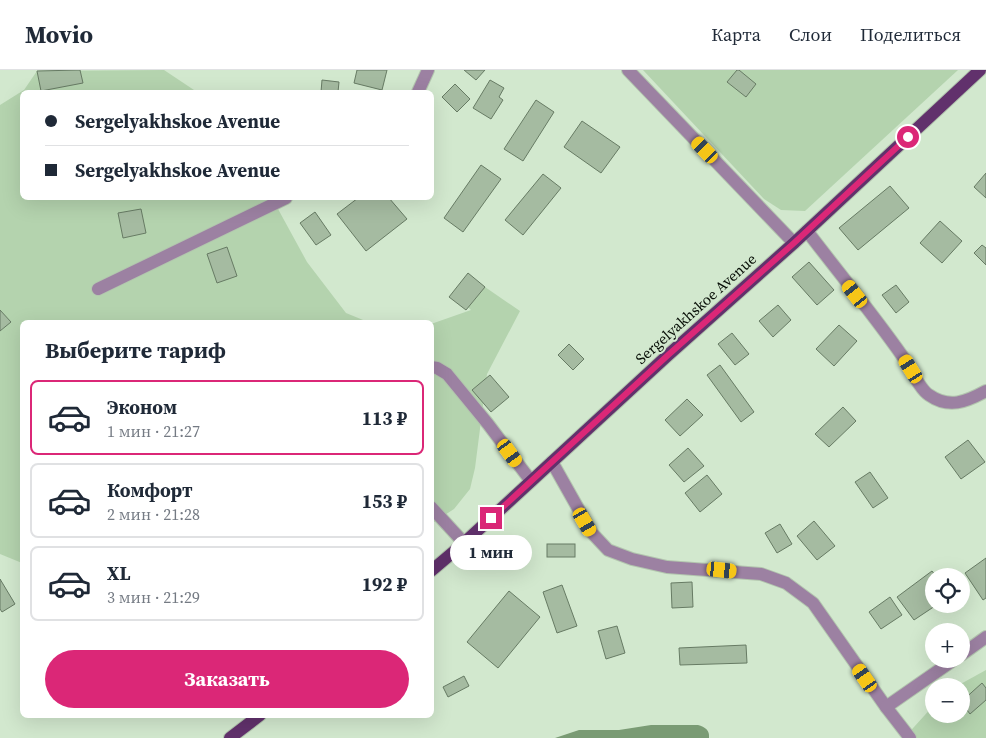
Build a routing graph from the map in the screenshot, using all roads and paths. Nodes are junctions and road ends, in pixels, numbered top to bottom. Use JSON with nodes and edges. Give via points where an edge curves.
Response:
{"nodes":[{"id":1,"x":428,"y":70,"type":"edge"},
{"id":2,"x":628,"y":70,"type":"edge"},
{"id":3,"x":980,"y":70,"type":"edge"},
{"id":4,"x":419,"y":90,"type":"edge"},
{"id":5,"x":282,"y":200,"type":"edge"},
{"id":6,"x":807,"y":231,"type":"junction"},
{"id":7,"x":794,"y":243,"type":"junction"},
{"id":8,"x":98,"y":289,"type":"dead end"},
{"id":9,"x":434,"y":368,"type":"edge"},
{"id":10,"x":986,"y":391,"type":"edge"},
{"id":11,"x":552,"y":462,"type":"junction"},
{"id":12,"x":531,"y":482,"type":"junction"},
{"id":13,"x":434,"y":510,"type":"edge"},
{"id":14,"x":464,"y":543,"type":"junction"},
{"id":15,"x":434,"y":568,"type":"edge"},
{"id":16,"x":986,"y":637,"type":"edge"},
{"id":17,"x":970,"y":649,"type":"edge"},
{"id":18,"x":942,"y":668,"type":"edge"},
{"id":19,"x":886,"y":707,"type":"junction"},
{"id":20,"x":256,"y":718,"type":"edge"},
{"id":21,"x":230,"y":738,"type":"edge"},
{"id":22,"x":910,"y":738,"type":"edge"}],
"edges":[{"from":1,"to":4,"type":"street"},
{"from":2,"to":7,"type":"street"},
{"from":3,"to":6,"type":"main road","name":"Sergelyakhskoe Avenue"},
{"from":5,"to":8,"type":"street"},
{"from":6,"to":7,"type":"main road","name":"Sergelyakhskoe Avenue"},
{"from":6,"to":10,"type":"street","via":[[903,357],[926,394],[954,403],[968,401]]},
{"from":7,"to":11,"type":"main road","name":"Sergelyakhskoe Avenue"},
{"from":9,"to":12,"type":"street","via":[[447,374]]},
{"from":11,"to":12,"type":"main road","name":"Sergelyakhskoe Avenue"},
{"from":11,"to":19,"type":"street","via":[[592,533],[608,550],[667,567],[761,574],[786,583],[813,603]]},
{"from":12,"to":14,"type":"main road","name":"Sergelyakhskoe Avenue"},
{"from":13,"to":14,"type":"street"},
{"from":14,"to":15,"type":"main road","name":"Sergelyakhskoe Avenue"},
{"from":16,"to":17,"type":"street"},
{"from":18,"to":19,"type":"street"},
{"from":19,"to":22,"type":"street"},
{"from":20,"to":21,"type":"main road"}]}
